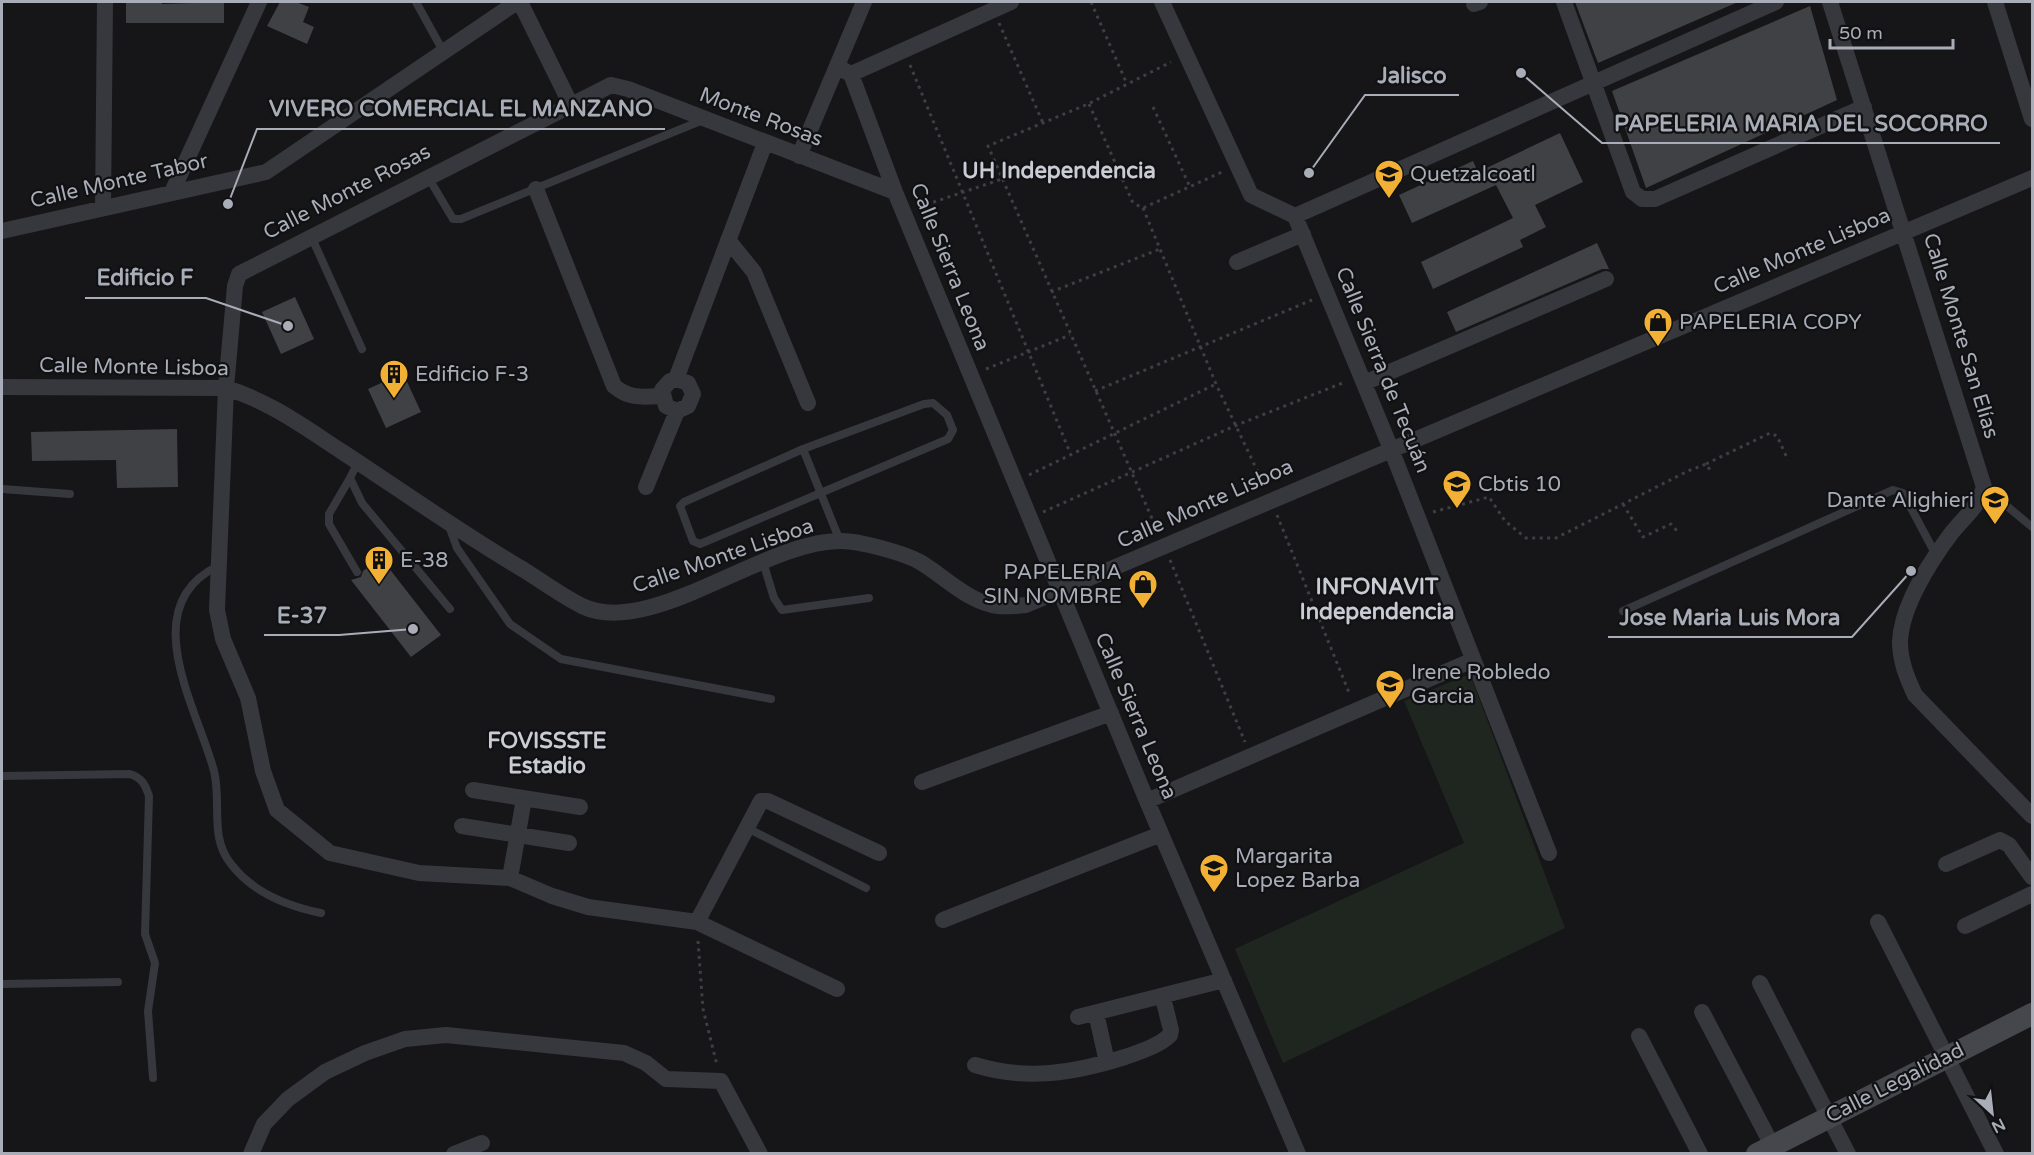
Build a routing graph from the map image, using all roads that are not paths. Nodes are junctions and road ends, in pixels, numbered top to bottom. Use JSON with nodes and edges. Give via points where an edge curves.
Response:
{"nodes":[{"id":1,"x":105,"y":2,"type":"edge"},
{"id":2,"x":259,"y":2,"type":"edge"},
{"id":3,"x":416,"y":2,"type":"edge"},
{"id":4,"x":518,"y":2,"type":"edge"},
{"id":5,"x":864,"y":2,"type":"edge"},
{"id":6,"x":1011,"y":2,"type":"edge"},
{"id":7,"x":1162,"y":2,"type":"edge"},
{"id":8,"x":1564,"y":2,"type":"edge"},
{"id":9,"x":1776,"y":2,"type":"edge"},
{"id":10,"x":1830,"y":2,"type":"edge"},
{"id":11,"x":1995,"y":2,"type":"edge"},
{"id":12,"x":443,"y":51,"type":"junction"},
{"id":13,"x":844,"y":71,"type":"junction"},
{"id":14,"x":1593,"y":83,"type":"junction"},
{"id":15,"x":611,"y":85,"type":"joint"},
{"id":16,"x":571,"y":105,"type":"junction"},
{"id":17,"x":1864,"y":107,"type":"junction"},
{"id":18,"x":2032,"y":119,"type":"edge"},
{"id":19,"x":703,"y":120,"type":"junction"},
{"id":20,"x":765,"y":143,"type":"junction"},
{"id":21,"x":799,"y":156,"type":"junction"},
{"id":22,"x":428,"y":177,"type":"junction"},
{"id":23,"x":2032,"y":178,"type":"edge"},
{"id":24,"x":536,"y":189,"type":"junction"},
{"id":25,"x":172,"y":192,"type":"junction"},
{"id":26,"x":895,"y":192,"type":"junction"},
{"id":27,"x":103,"y":208,"type":"junction"},
{"id":28,"x":1295,"y":216,"type":"junction"},
{"id":29,"x":2,"y":231,"type":"edge"},
{"id":30,"x":1905,"y":232,"type":"junction"},
{"id":31,"x":1303,"y":234,"type":"junction"},
{"id":32,"x":311,"y":236,"type":"junction"},
{"id":33,"x":728,"y":240,"type":"junction"},
{"id":34,"x":1237,"y":262,"type":"dead end"},
{"id":35,"x":1606,"y":279,"type":"dead end"},
{"id":36,"x":362,"y":349,"type":"dead end"},
{"id":37,"x":676,"y":379,"type":"junction"},
{"id":38,"x":1362,"y":379,"type":"junction"},
{"id":39,"x":2,"y":387,"type":"edge"},
{"id":40,"x":226,"y":388,"type":"junction"},
{"id":41,"x":661,"y":396,"type":"junction"},
{"id":42,"x":808,"y":403,"type":"dead end"},
{"id":43,"x":677,"y":411,"type":"junction"},
{"id":44,"x":803,"y":449,"type":"junction"},
{"id":45,"x":1391,"y":449,"type":"junction"},
{"id":46,"x":358,"y":462,"type":"junction"},
{"id":47,"x":350,"y":478,"type":"junction"},
{"id":48,"x":646,"y":487,"type":"dead end"},
{"id":49,"x":1984,"y":487,"type":"junction"},
{"id":50,"x":2,"y":489,"type":"edge"},
{"id":51,"x":819,"y":493,"type":"junction"},
{"id":52,"x":70,"y":494,"type":"dead end"},
{"id":53,"x":449,"y":525,"type":"junction"},
{"id":54,"x":2032,"y":527,"type":"edge"},
{"id":55,"x":840,"y":541,"type":"junction"},
{"id":56,"x":1936,"y":555,"type":"junction"},
{"id":57,"x":763,"y":562,"type":"junction"},
{"id":58,"x":218,"y":566,"type":"junction"},
{"id":59,"x":357,"y":572,"type":"dead end"},
{"id":60,"x":1060,"y":592,"type":"junction"},
{"id":61,"x":868,"y":598,"type":"dead end"},
{"id":62,"x":450,"y":609,"type":"dead end"},
{"id":63,"x":1623,"y":611,"type":"dead end"},
{"id":64,"x":1473,"y":660,"type":"junction"},
{"id":65,"x":771,"y":699,"type":"dead end"},
{"id":66,"x":1111,"y":712,"type":"junction"},
{"id":67,"x":2,"y":776,"type":"edge"},
{"id":68,"x":922,"y":782,"type":"dead end"},
{"id":69,"x":473,"y":790,"type":"dead end"},
{"id":70,"x":524,"y":798,"type":"junction"},
{"id":71,"x":1147,"y":801,"type":"junction"},
{"id":72,"x":580,"y":807,"type":"dead end"},
{"id":73,"x":2032,"y":816,"type":"edge"},
{"id":74,"x":462,"y":826,"type":"dead end"},
{"id":75,"x":747,"y":828,"type":"junction"},
{"id":76,"x":1161,"y":834,"type":"junction"},
{"id":77,"x":518,"y":835,"type":"junction"},
{"id":78,"x":569,"y":843,"type":"dead end"},
{"id":79,"x":1549,"y":853,"type":"dead end"},
{"id":80,"x":879,"y":854,"type":"dead end"},
{"id":81,"x":1946,"y":864,"type":"dead end"},
{"id":82,"x":2032,"y":877,"type":"edge"},
{"id":83,"x":510,"y":878,"type":"junction"},
{"id":84,"x":866,"y":888,"type":"dead end"},
{"id":85,"x":2032,"y":894,"type":"edge"},
{"id":86,"x":321,"y":913,"type":"dead end"},
{"id":87,"x":943,"y":920,"type":"dead end"},
{"id":88,"x":697,"y":922,"type":"junction"},
{"id":89,"x":1878,"y":922,"type":"dead end"},
{"id":90,"x":1965,"y":926,"type":"dead end"},
{"id":91,"x":1224,"y":980,"type":"junction"},
{"id":92,"x":118,"y":982,"type":"dead end"},
{"id":93,"x":1760,"y":983,"type":"dead end"},
{"id":94,"x":2,"y":984,"type":"edge"},
{"id":95,"x":837,"y":990,"type":"dead end"},
{"id":96,"x":1163,"y":998,"type":"junction"},
{"id":97,"x":1702,"y":1011,"type":"dead end"},
{"id":98,"x":1096,"y":1013,"type":"junction"},
{"id":99,"x":2032,"y":1014,"type":"edge"},
{"id":100,"x":1078,"y":1017,"type":"dead end"},
{"id":101,"x":1639,"y":1036,"type":"dead end"},
{"id":102,"x":1947,"y":1057,"type":"junction"},
{"id":103,"x":1107,"y":1062,"type":"junction"},
{"id":104,"x":975,"y":1065,"type":"dead end"},
{"id":105,"x":153,"y":1078,"type":"dead end"},
{"id":106,"x":1829,"y":1116,"type":"junction"},
{"id":107,"x":482,"y":1143,"type":"dead end"},
{"id":108,"x":1765,"y":1149,"type":"edge"},
{"id":109,"x":251,"y":1154,"type":"edge"},
{"id":110,"x":454,"y":1154,"type":"edge"},
{"id":111,"x":760,"y":1154,"type":"edge"},
{"id":112,"x":1299,"y":1154,"type":"edge"},
{"id":113,"x":1700,"y":1154,"type":"edge"},
{"id":114,"x":1848,"y":1154,"type":"edge"},
{"id":115,"x":1996,"y":1154,"type":"edge"}],
"edges":[{"from":1,"to":27,"type":"street"},
{"from":2,"to":25,"type":"street"},
{"from":3,"to":12,"type":"lane"},
{"from":4,"to":12,"type":"street","name":"Calle Monte Tabor"},
{"from":4,"to":16,"type":"street"},
{"from":5,"to":13,"type":"street"},
{"from":6,"to":13,"type":"street","via":[[903,50]]},
{"from":7,"to":28,"type":"street","via":[[1251,195]]},
{"from":8,"to":14,"type":"street"},
{"from":9,"to":14,"type":"street"},
{"from":10,"to":17,"type":"street","name":"Calle Monte San Elías"},
{"from":11,"to":18,"type":"street"},
{"from":12,"to":25,"type":"street","name":"Calle Monte Tabor","via":[[266,172]]},
{"from":13,"to":21,"type":"street"},
{"from":13,"to":26,"type":"street","name":"Calle Sierra Leona"},
{"from":14,"to":17,"type":"street","via":[[1633,192],[1642,199],[1655,199]]},
{"from":14,"to":28,"type":"street"},
{"from":15,"to":16,"type":"street","name":"Calle Monte Rosas"},
{"from":15,"to":19,"type":"street","name":"Monte Rosas"},
{"from":16,"to":22,"type":"street","name":"Calle Monte Rosas"},
{"from":17,"to":30,"type":"street","name":"Calle Monte San Elías"},
{"from":19,"to":20,"type":"street","name":"Monte Rosas"},
{"from":19,"to":24,"type":"lane"},
{"from":20,"to":21,"type":"street","name":"Monte Rosas"},
{"from":20,"to":33,"type":"street"},
{"from":21,"to":26,"type":"street","name":"Monte Rosas"},
{"from":22,"to":24,"type":"lane","via":[[453,219],[462,219]]},
{"from":22,"to":32,"type":"street","name":"Calle Monte Rosas"},
{"from":23,"to":30,"type":"street","name":"Calle Monte Lisboa"},
{"from":24,"to":41,"type":"street","via":[[614,386],[634,398]]},
{"from":25,"to":27,"type":"street","name":"Calle Monte Tabor"},
{"from":26,"to":60,"type":"street","name":"Calle Sierra Leona"},
{"from":27,"to":29,"type":"street","name":"Calle Monte Tabor"},
{"from":28,"to":31,"type":"street","name":"Calle Sierra de Tecuán"},
{"from":30,"to":45,"type":"street","name":"Calle Monte Lisboa"},
{"from":30,"to":49,"type":"street","name":"Calle Monte San Elías"},
{"from":31,"to":34,"type":"street"},
{"from":31,"to":38,"type":"street","name":"Calle Sierra de Tecuán"},
{"from":32,"to":36,"type":"lane"},
{"from":32,"to":40,"type":"street","name":"Calle Monte Rosas","via":[[239,274]]},
{"from":33,"to":37,"type":"street"},
{"from":33,"to":42,"type":"street","via":[[754,272]]},
{"from":35,"to":38,"type":"street"},
{"from":37,"to":41,"type":"street","via":[[665,384]]},
{"from":37,"to":43,"type":"street","via":[[688,383],[693,394],[688,406]]},
{"from":38,"to":45,"type":"street","name":"Calle Sierra de Tecuán"},
{"from":39,"to":40,"type":"street","name":"Calle Monte Lisboa"},
{"from":40,"to":46,"type":"street","name":"Calle Monte Lisboa","via":[[278,410]]},
{"from":40,"to":58,"type":"street"},
{"from":41,"to":43,"type":"street","via":[[666,406]]},
{"from":43,"to":48,"type":"street"},
{"from":44,"to":51,"type":"lane"},
{"from":44,"to":51,"type":"lane","via":[[684,502],[680,511],[693,541],[700,544]]},
{"from":44,"to":51,"type":"lane","via":[[924,404],[940,407],[953,430],[948,439]]},
{"from":45,"to":60,"type":"street","name":"Calle Monte Lisboa"},
{"from":45,"to":64,"type":"street","name":"Calle Sierra de Tecuán"},
{"from":46,"to":47,"type":"lane"},
{"from":46,"to":53,"type":"street","name":"Calle Monte Lisboa"},
{"from":47,"to":59,"type":"lane","via":[[329,514],[329,524]]},
{"from":47,"to":62,"type":"lane","via":[[362,503]]},
{"from":49,"to":54,"type":"lane"},
{"from":49,"to":56,"type":"street","via":[[1970,514]]},
{"from":50,"to":52,"type":"lane"},
{"from":51,"to":55,"type":"lane"},
{"from":53,"to":57,"type":"street","name":"Calle Monte Lisboa","via":[[584,607],[623,613],[664,603]]},
{"from":53,"to":65,"type":"lane","via":[[457,548],[510,624],[561,659]]},
{"from":55,"to":57,"type":"street","name":"Calle Monte Lisboa"},
{"from":55,"to":60,"type":"street","name":"Calle Monte Lisboa","via":[[918,561],[974,598],[998,606],[1026,605]]},
{"from":56,"to":63,"type":"lane","via":[[1903,493],[1893,490]]},
{"from":56,"to":73,"type":"street","via":[[1908,609],[1900,641],[1904,671],[1915,695]]},
{"from":57,"to":61,"type":"lane","via":[[774,598],[782,610]]},
{"from":58,"to":83,"type":"street","via":[[217,610],[223,639],[248,698],[263,771],[278,810],[330,853],[418,873]]},
{"from":58,"to":86,"type":"lane","via":[[205,572],[189,591],[178,614],[175,639],[185,691],[214,773],[219,840],[231,865],[253,886],[285,904]]},
{"from":60,"to":66,"type":"street","name":"Calle Sierra Leona"},
{"from":64,"to":71,"type":"street"},
{"from":64,"to":79,"type":"street","name":"Calle Sierra de Tecuán"},
{"from":66,"to":68,"type":"street"},
{"from":66,"to":71,"type":"street","name":"Calle Sierra Leona"},
{"from":67,"to":105,"type":"lane","via":[[130,774],[145,784],[149,796],[145,934],[155,963],[148,1011]]},
{"from":69,"to":70,"type":"street"},
{"from":70,"to":72,"type":"street"},
{"from":70,"to":77,"type":"street"},
{"from":71,"to":76,"type":"street","name":"Calle Sierra Leona"},
{"from":74,"to":77,"type":"street"},
{"from":75,"to":80,"type":"street","via":[[761,801],[768,801]]},
{"from":75,"to":84,"type":"lane"},
{"from":75,"to":88,"type":"street"},
{"from":76,"to":87,"type":"street"},
{"from":76,"to":91,"type":"street","name":"Calle Sierra Leona"},
{"from":77,"to":78,"type":"street"},
{"from":77,"to":83,"type":"street"},
{"from":81,"to":82,"type":"street","via":[[2000,840],[2009,845]]},
{"from":83,"to":88,"type":"street","via":[[588,907]]},
{"from":85,"to":90,"type":"street"},
{"from":88,"to":95,"type":"street"},
{"from":89,"to":102,"type":"street"},
{"from":91,"to":96,"type":"street"},
{"from":91,"to":112,"type":"street","name":"Calle Sierra Leona"},
{"from":92,"to":94,"type":"lane"},
{"from":93,"to":106,"type":"street"},
{"from":96,"to":98,"type":"street"},
{"from":96,"to":103,"type":"street","via":[[1170,1035],[1136,1053]]},
{"from":97,"to":108,"type":"street"},
{"from":98,"to":100,"type":"street"},
{"from":98,"to":103,"type":"street"},
{"from":99,"to":102,"type":"street","name":"Calle Legalidad"},
{"from":101,"to":113,"type":"street"},
{"from":102,"to":106,"type":"street","name":"Calle Legalidad"},
{"from":102,"to":115,"type":"street"},
{"from":103,"to":104,"type":"street","via":[[1082,1070],[1040,1075],[1004,1073]]},
{"from":106,"to":108,"type":"street","name":"Calle Legalidad"},
{"from":106,"to":114,"type":"street"},
{"from":107,"to":110,"type":"street"},
{"from":109,"to":111,"type":"street","via":[[264,1124],[288,1099],[325,1072],[405,1039],[446,1035],[624,1053],[646,1063],[666,1079],[721,1081]]}]}
